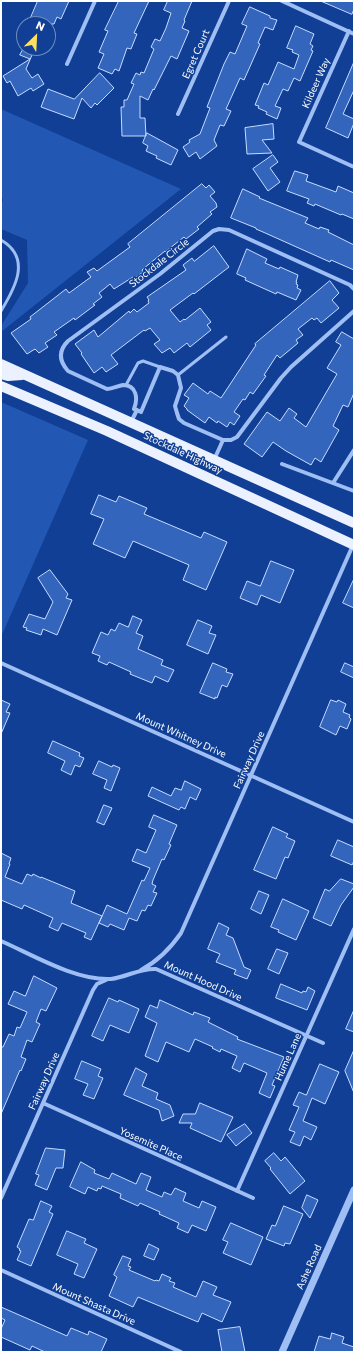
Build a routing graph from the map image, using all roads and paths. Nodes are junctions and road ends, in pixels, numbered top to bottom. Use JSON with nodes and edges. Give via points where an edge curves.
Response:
{"nodes":[{"id":1,"x":95,"y":1,"type":"edge"},
{"id":2,"x":229,"y":1,"type":"edge"},
{"id":3,"x":282,"y":1,"type":"edge"},
{"id":4,"x":295,"y":1,"type":"edge"},
{"id":5,"x":293,"y":6,"type":"junction"},
{"id":6,"x":349,"y":31,"type":"junction"},
{"id":7,"x":354,"y":34,"type":"edge"},
{"id":8,"x":67,"y":64,"type":"dead end"},
{"id":9,"x":178,"y":114,"type":"dead end"},
{"id":10,"x":354,"y":167,"type":"edge"},
{"id":11,"x":1,"y":240,"type":"edge"},
{"id":12,"x":354,"y":289,"type":"edge"},
{"id":13,"x":1,"y":311,"type":"edge"},
{"id":14,"x":354,"y":311,"type":"edge"},
{"id":15,"x":226,"y":337,"type":"dead end"},
{"id":16,"x":1,"y":364,"type":"edge"},
{"id":17,"x":160,"y":367,"type":"junction"},
{"id":18,"x":1,"y":374,"type":"edge"},
{"id":19,"x":24,"y":374,"type":"junction"},
{"id":20,"x":178,"y":375,"type":"junction"},
{"id":21,"x":126,"y":385,"type":"junction"},
{"id":22,"x":1,"y":386,"type":"edge"},
{"id":23,"x":137,"y":410,"type":"junction"},
{"id":24,"x":131,"y":423,"type":"junction"},
{"id":25,"x":224,"y":440,"type":"junction"},
{"id":26,"x":354,"y":450,"type":"edge"},
{"id":27,"x":214,"y":460,"type":"junction"},
{"id":28,"x":282,"y":464,"type":"dead end"},
{"id":29,"x":334,"y":483,"type":"junction"},
{"id":30,"x":354,"y":491,"type":"edge"},
{"id":31,"x":354,"y":523,"type":"edge"},
{"id":32,"x":354,"y":544,"type":"edge"},
{"id":33,"x":1,"y":663,"type":"edge"},
{"id":34,"x":251,"y":776,"type":"junction"},
{"id":35,"x":354,"y":822,"type":"edge"},
{"id":36,"x":354,"y":929,"type":"edge"},
{"id":37,"x":1,"y":941,"type":"edge"},
{"id":38,"x":141,"y":970,"type":"junction"},
{"id":39,"x":110,"y":979,"type":"junction"},
{"id":40,"x":306,"y":1036,"type":"junction"},
{"id":41,"x":322,"y":1043,"type":"dead end"},
{"id":42,"x":43,"y":1103,"type":"junction"},
{"id":43,"x":354,"y":1190,"type":"edge"},
{"id":44,"x":237,"y":1191,"type":"junction"},
{"id":45,"x":1,"y":1198,"type":"edge"},
{"id":46,"x":253,"y":1198,"type":"dead end"},
{"id":47,"x":1,"y":1270,"type":"edge"},
{"id":48,"x":181,"y":1352,"type":"edge"},
{"id":49,"x":282,"y":1352,"type":"edge"}],
"edges":[{"from":1,"to":8,"type":"street"},
{"from":2,"to":9,"type":"street","name":"Egret Court"},
{"from":3,"to":5,"type":"street"},
{"from":4,"to":5,"type":"street"},
{"from":5,"to":6,"type":"street"},
{"from":6,"to":7,"type":"street"},
{"from":6,"to":10,"type":"street","name":"Kildeer Way","via":[[299,142]]},
{"from":11,"to":13,"type":"lane","via":[[9,245],[16,255],[19,266],[17,280]]},
{"from":12,"to":21,"type":"street","name":"Stockdale Circle","via":[[230,230],[213,231],[64,345],[61,359],[68,371],[107,389]]},
{"from":14,"to":25,"type":"street","via":[[291,367],[237,437]]},
{"from":15,"to":20,"type":"lane"},
{"from":16,"to":19,"type":"main road","name":"Stockdale Highway"},
{"from":17,"to":20,"type":"street"},
{"from":17,"to":21,"type":"lane","via":[[143,361],[138,363]]},
{"from":17,"to":23,"type":"street","via":[[141,412]]},
{"from":18,"to":19,"type":"main road","name":"Stockdale Highway"},
{"from":19,"to":24,"type":"main road","name":"Stockdale Highway"},
{"from":20,"to":25,"type":"street","via":[[181,388],[176,406],[180,419]]},
{"from":21,"to":23,"type":"street","via":[[137,396],[134,409]]},
{"from":22,"to":32,"type":"main road","name":"Stockdale Highway","via":[[107,431]]},
{"from":23,"to":24,"type":"street"},
{"from":24,"to":27,"type":"main road","name":"Stockdale Highway"},
{"from":25,"to":27,"type":"street"},
{"from":26,"to":29,"type":"street"},
{"from":27,"to":31,"type":"main road","name":"Stockdale Highway"},
{"from":28,"to":29,"type":"street"},
{"from":29,"to":30,"type":"street"},
{"from":32,"to":34,"type":"street","name":"Fairway Drive"},
{"from":33,"to":34,"type":"street","name":"Mount Whitney Drive"},
{"from":34,"to":35,"type":"street","name":"Mount Whitney Drive"},
{"from":34,"to":38,"type":"street","name":"Fairway Drive","via":[[181,933],[163,956]]},
{"from":36,"to":40,"type":"street","name":"Hume Lane"},
{"from":37,"to":39,"type":"street","name":"Mount Hood Drive","via":[[69,972],[96,979]]},
{"from":38,"to":39,"type":"street","name":"Mount Hood Drive"},
{"from":38,"to":40,"type":"street","name":"Mount Hood Drive","via":[[156,969]]},
{"from":39,"to":42,"type":"street","name":"Fairway Drive","via":[[98,984],[93,990]]},
{"from":40,"to":41,"type":"street","name":"Mount Hood Drive"},
{"from":40,"to":44,"type":"street","name":"Hume Lane"},
{"from":42,"to":44,"type":"street","name":"Yosemite Place"},
{"from":42,"to":45,"type":"street","name":"Fairway Drive"},
{"from":43,"to":49,"type":"street","name":"Ashe Road"},
{"from":44,"to":46,"type":"street","name":"Yosemite Place"},
{"from":47,"to":48,"type":"street","name":"Mount Shasta Drive"}]}
